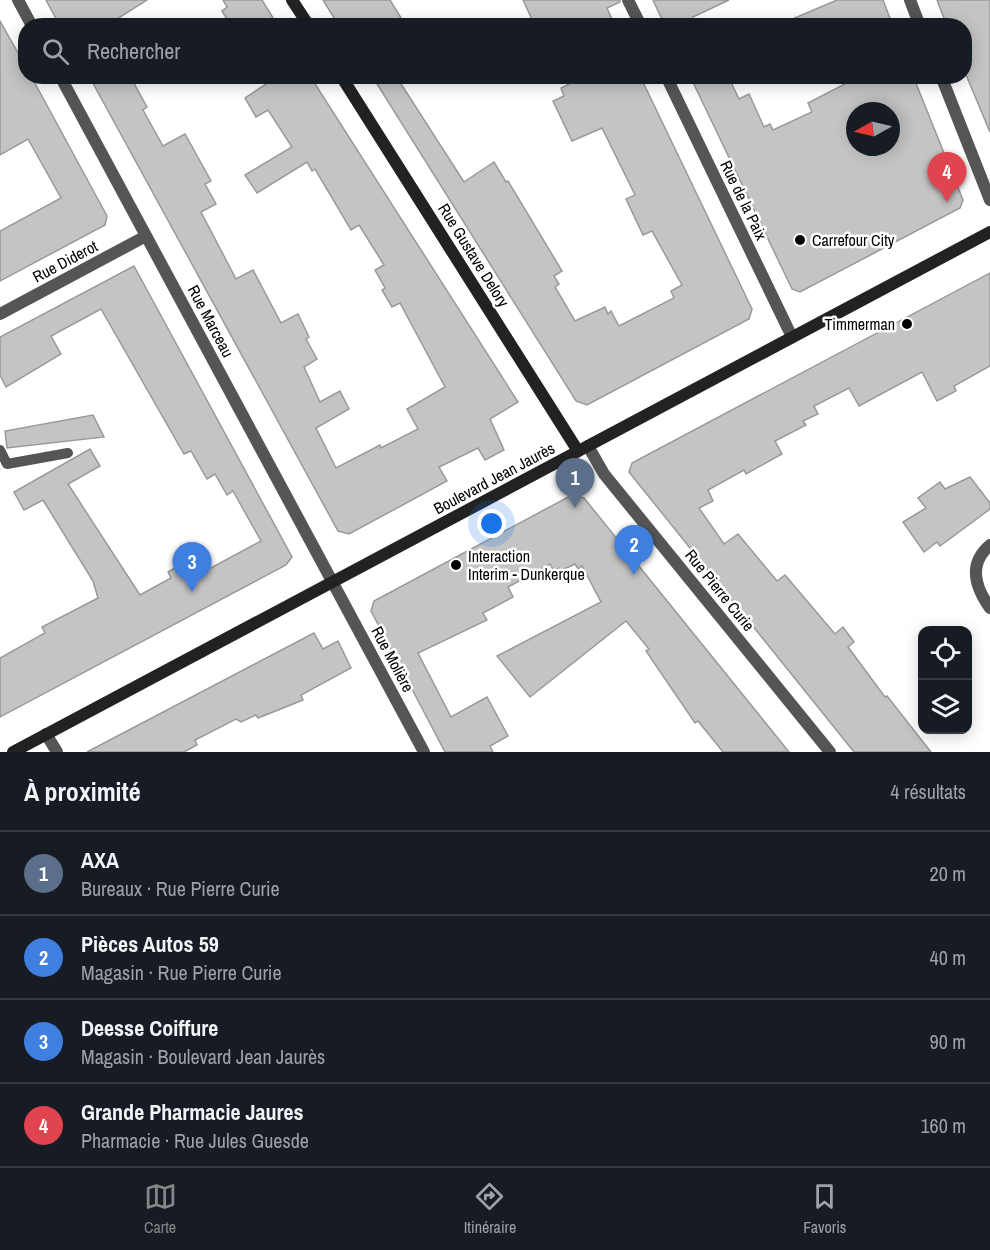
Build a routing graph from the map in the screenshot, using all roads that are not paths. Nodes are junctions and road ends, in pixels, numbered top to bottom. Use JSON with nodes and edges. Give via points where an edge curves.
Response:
{"nodes":[{"id":1,"x":18,"y":0,"type":"edge"},
{"id":2,"x":292,"y":0,"type":"edge"},
{"id":3,"x":628,"y":0,"type":"edge"},
{"id":4,"x":910,"y":0,"type":"edge"},
{"id":5,"x":28,"y":18,"type":"edge"},
{"id":6,"x":304,"y":18,"type":"edge"},
{"id":7,"x":637,"y":18,"type":"edge"},
{"id":8,"x":917,"y":18,"type":"edge"},
{"id":9,"x":64,"y":84,"type":"edge"},
{"id":10,"x":346,"y":84,"type":"edge"},
{"id":11,"x":670,"y":84,"type":"edge"},
{"id":12,"x":944,"y":84,"type":"edge"},
{"id":13,"x":990,"y":201,"type":"edge"},
{"id":14,"x":990,"y":232,"type":"edge"},
{"id":15,"x":147,"y":236,"type":"junction"},
{"id":16,"x":0,"y":314,"type":"edge"},
{"id":17,"x":792,"y":337,"type":"junction"},
{"id":18,"x":583,"y":449,"type":"junction"},
{"id":19,"x":0,"y":450,"type":"edge"},
{"id":20,"x":68,"y":453,"type":"dead end"},
{"id":21,"x":990,"y":545,"type":"edge"},
{"id":22,"x":334,"y":582,"type":"junction"},
{"id":23,"x":990,"y":608,"type":"edge"},
{"id":24,"x":46,"y":734,"type":"junction"},
{"id":25,"x":13,"y":752,"type":"edge"},
{"id":26,"x":57,"y":752,"type":"edge"},
{"id":27,"x":424,"y":752,"type":"edge"},
{"id":28,"x":830,"y":752,"type":"edge"}],
"edges":[{"from":1,"to":5,"type":"street"},
{"from":2,"to":6,"type":"street"},
{"from":3,"to":7,"type":"street"},
{"from":4,"to":8,"type":"street"},
{"from":9,"to":15,"type":"street","name":"Rue Marceau"},
{"from":10,"to":18,"type":"street","name":"Rue Gustave Delory"},
{"from":11,"to":17,"type":"street","name":"Rue de la Paix"},
{"from":12,"to":13,"type":"street"},
{"from":14,"to":17,"type":"street","name":"Boulevard Jean Jaurès"},
{"from":15,"to":16,"type":"street","name":"Rue Diderot"},
{"from":15,"to":22,"type":"street","name":"Rue Marceau"},
{"from":17,"to":18,"type":"street","name":"Boulevard Jean Jaurès"},
{"from":18,"to":22,"type":"street","name":"Boulevard Jean Jaurès"},
{"from":18,"to":28,"type":"street","name":"Rue Pierre Curie"},
{"from":19,"to":20,"type":"lane","via":[[7,464]]},
{"from":21,"to":23,"type":"street","via":[[980,555],[975,573],[978,589]]},
{"from":22,"to":24,"type":"street","name":"Boulevard Jean Jaurès"},
{"from":22,"to":27,"type":"street","name":"Rue Molière"},
{"from":24,"to":25,"type":"street","name":"Boulevard Jean Jaurès"},
{"from":24,"to":26,"type":"street"}]}
